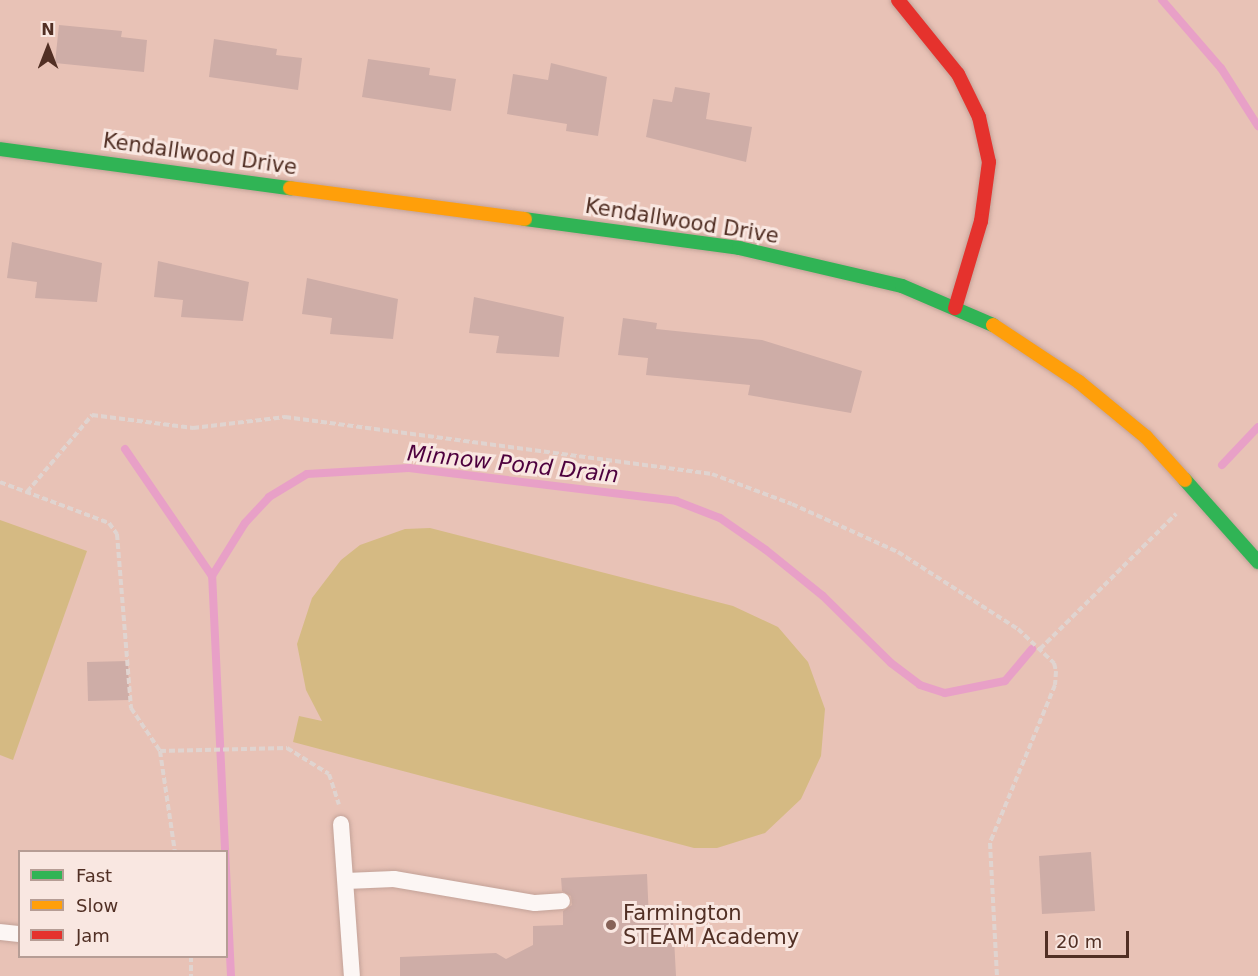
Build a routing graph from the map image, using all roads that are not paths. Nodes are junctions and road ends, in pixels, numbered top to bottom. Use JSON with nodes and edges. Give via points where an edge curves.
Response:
{"nodes":[{"id":1,"x":897,"y":0,"type":"edge"},
{"id":2,"x":0,"y":149,"type":"edge"},
{"id":3,"x":955,"y":308,"type":"junction"},
{"id":4,"x":1258,"y":562,"type":"edge"},
{"id":5,"x":341,"y":824,"type":"road end"},
{"id":6,"x":346,"y":881,"type":"junction"},
{"id":7,"x":562,"y":901,"type":"dead end"},
{"id":8,"x":0,"y":933,"type":"edge"},
{"id":9,"x":18,"y":934,"type":"edge"},
{"id":10,"x":352,"y":976,"type":"edge"}],
"edges":[{"from":1,"to":3,"type":"street","via":[[958,74],[979,117],[989,162],[981,221]]},
{"from":2,"to":3,"type":"street","name":"Kendallwood Drive","via":[[739,248],[902,286]]},
{"from":3,"to":4,"type":"street","name":"Kendallwood Drive","via":[[983,318],[1079,382],[1146,437]]},
{"from":5,"to":6,"type":"lane"},
{"from":6,"to":7,"type":"lane","via":[[394,879],[513,900]]},
{"from":6,"to":10,"type":"lane"},
{"from":8,"to":9,"type":"lane"}]}
